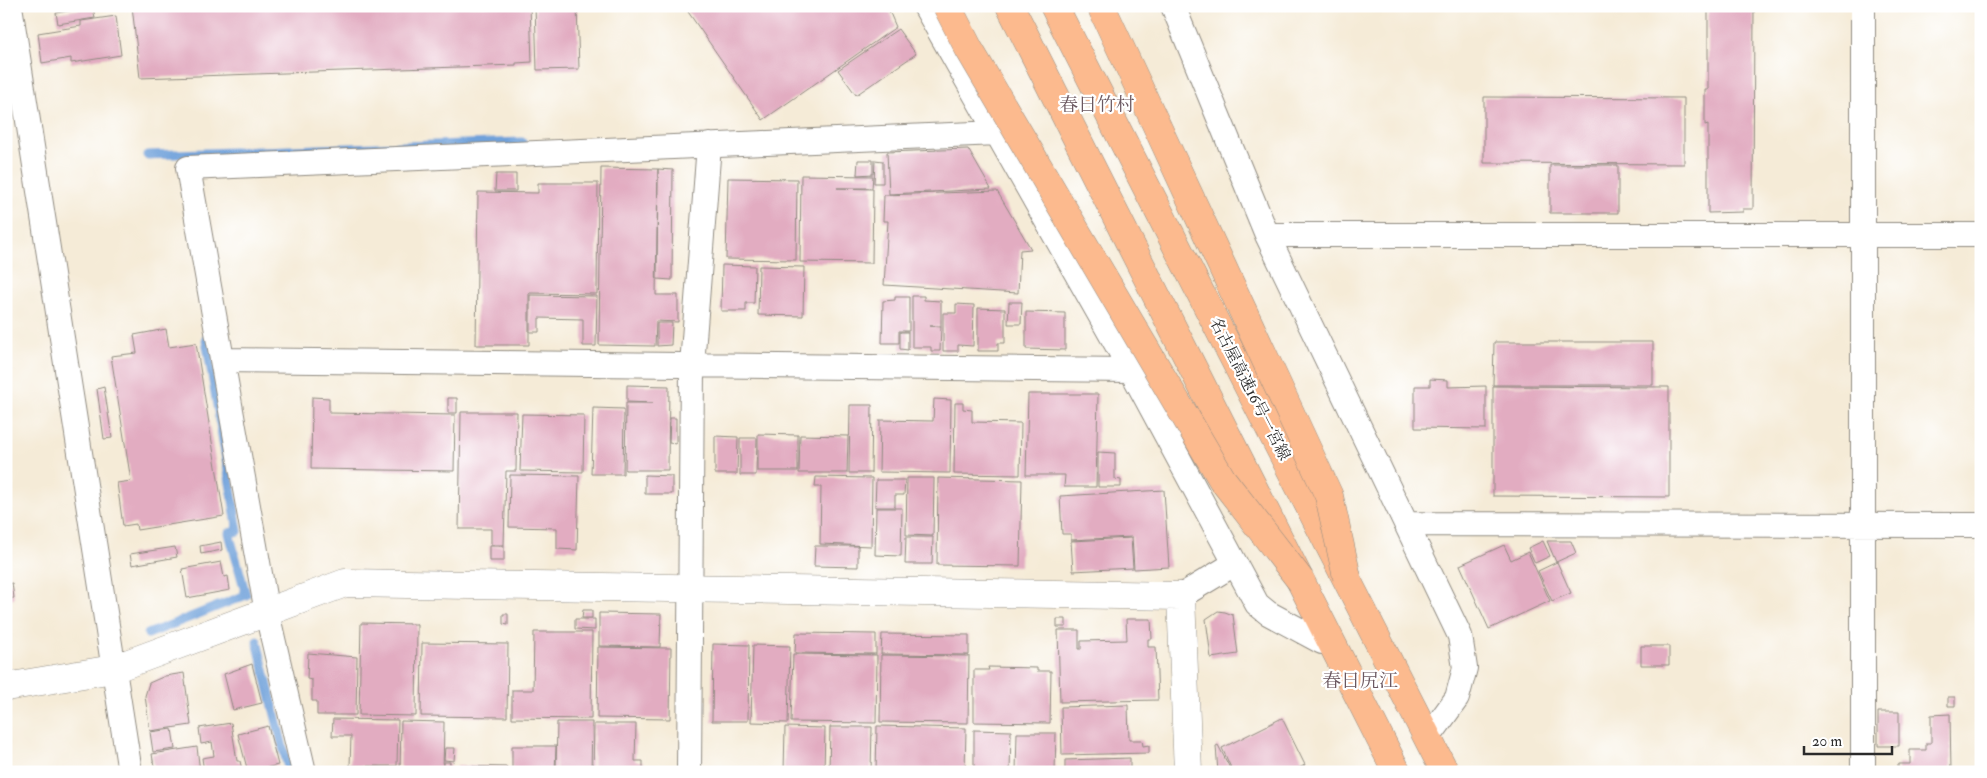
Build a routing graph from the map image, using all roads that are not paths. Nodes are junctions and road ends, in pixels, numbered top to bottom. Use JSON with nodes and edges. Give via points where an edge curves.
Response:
{"nodes":[{"id":1,"x":925,"y":6,"type":"edge"},
{"id":2,"x":947,"y":6,"type":"edge"},
{"id":3,"x":1010,"y":6,"type":"edge"},
{"id":4,"x":1054,"y":6,"type":"edge"},
{"id":5,"x":1101,"y":6,"type":"edge"},
{"id":6,"x":1173,"y":6,"type":"edge"},
{"id":7,"x":1863,"y":6,"type":"edge"},
{"id":8,"x":10,"y":19,"type":"edge"},
{"id":9,"x":997,"y":133,"type":"junction"},
{"id":10,"x":708,"y":145,"type":"junction"},
{"id":11,"x":1267,"y":235,"type":"junction"},
{"id":12,"x":1863,"y":235,"type":"junction"},
{"id":13,"x":1981,"y":236,"type":"edge"},
{"id":14,"x":222,"y":360,"type":"junction"},
{"id":15,"x":692,"y":365,"type":"junction"},
{"id":16,"x":1131,"y":370,"type":"junction"},
{"id":17,"x":1406,"y":524,"type":"junction"},
{"id":18,"x":1863,"y":524,"type":"junction"},
{"id":19,"x":1981,"y":524,"type":"edge"},
{"id":20,"x":1234,"y":564,"type":"junction"},
{"id":21,"x":1347,"y":577,"type":"junction"},
{"id":22,"x":1301,"y":581,"type":"junction"},
{"id":23,"x":691,"y":588,"type":"junction"},
{"id":24,"x":1181,"y":596,"type":"junction"},
{"id":25,"x":267,"y":613,"type":"junction"},
{"id":26,"x":1322,"y":642,"type":"dead end"},
{"id":27,"x":113,"y":669,"type":"junction"},
{"id":28,"x":6,"y":687,"type":"edge"},
{"id":29,"x":1433,"y":731,"type":"dead end"},
{"id":30,"x":130,"y":772,"type":"edge"},
{"id":31,"x":304,"y":772,"type":"edge"},
{"id":32,"x":689,"y":772,"type":"edge"},
{"id":33,"x":1188,"y":772,"type":"edge"},
{"id":34,"x":1397,"y":772,"type":"edge"},
{"id":35,"x":1445,"y":772,"type":"edge"},
{"id":36,"x":1863,"y":772,"type":"edge"}],
"edges":[{"from":1,"to":9,"type":"street"},
{"from":2,"to":22,"type":"highway","bridge":true,"via":[[974,58],[1222,479]]},
{"from":3,"to":22,"type":"highway","bridge":true},
{"from":4,"to":21,"type":"highway","name":"名古屋高速16号一宮線","bridge":true},
{"from":5,"to":21,"type":"highway","bridge":true,"via":[[1329,496]]},
{"from":6,"to":11,"type":"street"},
{"from":7,"to":12,"type":"street"},
{"from":8,"to":27,"type":"street"},
{"from":9,"to":10,"type":"street"},
{"from":9,"to":16,"type":"street"},
{"from":10,"to":14,"type":"street","via":[[188,168]]},
{"from":10,"to":15,"type":"street"},
{"from":11,"to":12,"type":"street"},
{"from":11,"to":17,"type":"street"},
{"from":12,"to":13,"type":"street"},
{"from":12,"to":18,"type":"street"},
{"from":14,"to":15,"type":"street"},
{"from":14,"to":25,"type":"street"},
{"from":15,"to":16,"type":"street"},
{"from":15,"to":23,"type":"street"},
{"from":16,"to":20,"type":"street"},
{"from":17,"to":18,"type":"street"},
{"from":17,"to":29,"type":"street","via":[[1460,636],[1465,668],[1457,698]]},
{"from":18,"to":19,"type":"street"},
{"from":18,"to":36,"type":"street"},
{"from":20,"to":24,"type":"street"},
{"from":20,"to":26,"type":"street","via":[[1262,610]]},
{"from":21,"to":35,"type":"highway","name":"名古屋高速16号一宮線"},
{"from":22,"to":34,"type":"highway"},
{"from":23,"to":24,"type":"street"},
{"from":23,"to":25,"type":"street","via":[[345,583]]},
{"from":23,"to":32,"type":"street"},
{"from":24,"to":33,"type":"street"},
{"from":25,"to":27,"type":"street"},
{"from":25,"to":31,"type":"street"},
{"from":27,"to":28,"type":"street"},
{"from":27,"to":30,"type":"street"}]}
